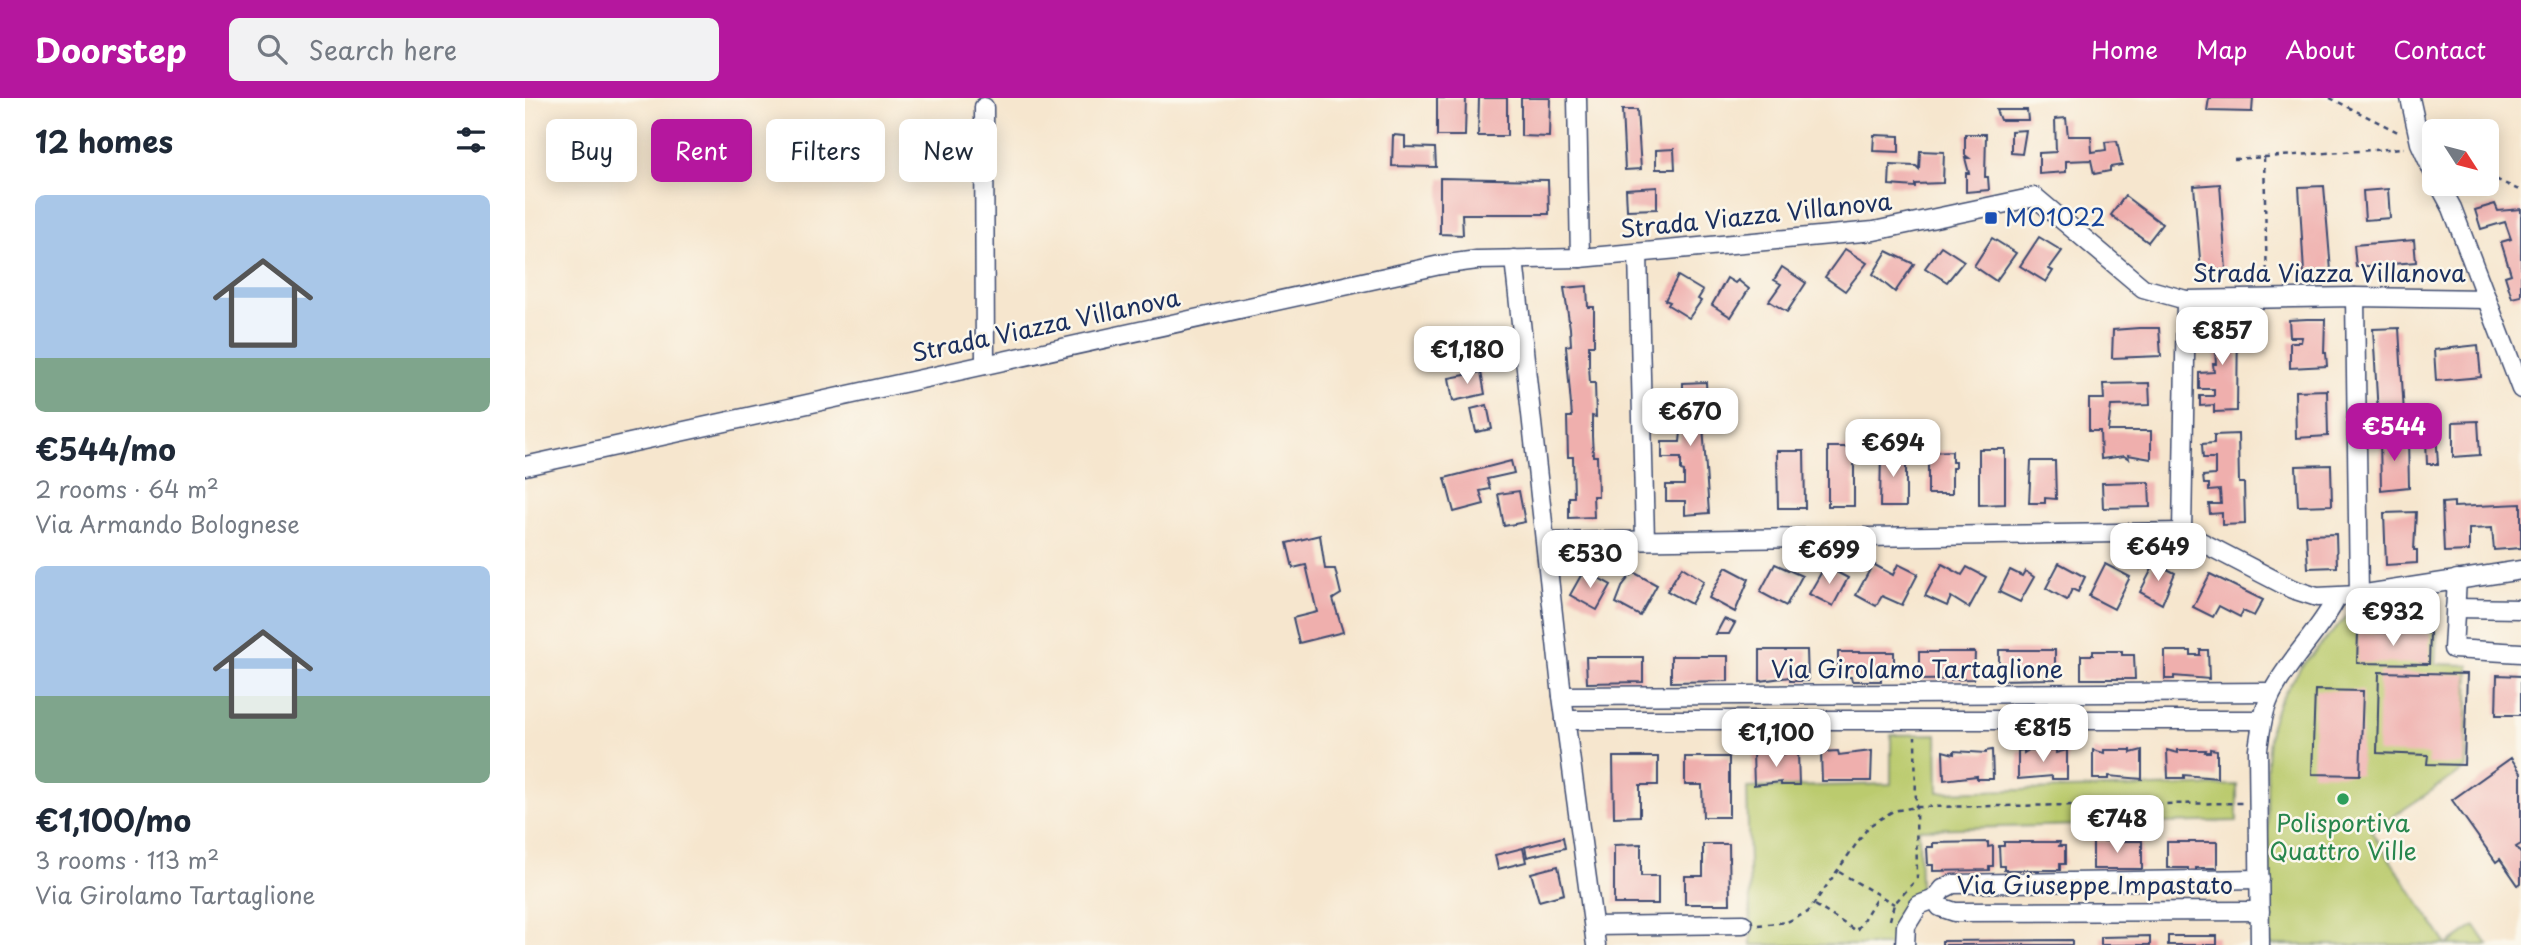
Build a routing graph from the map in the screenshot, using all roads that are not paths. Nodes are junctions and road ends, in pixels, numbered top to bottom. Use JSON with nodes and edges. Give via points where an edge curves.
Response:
{"nodes":[{"id":1,"x":1577,"y":98,"type":"edge"},
{"id":2,"x":2410,"y":98,"type":"edge"},
{"id":3,"x":984,"y":107,"type":"dead end"},
{"id":4,"x":2422,"y":148,"type":"edge"},
{"id":5,"x":2444,"y":196,"type":"edge"},
{"id":6,"x":1638,"y":253,"type":"junction"},
{"id":7,"x":1580,"y":258,"type":"junction"},
{"id":8,"x":1514,"y":259,"type":"junction"},
{"id":9,"x":2355,"y":297,"type":"junction"},
{"id":10,"x":2487,"y":299,"type":"junction"},
{"id":11,"x":2186,"y":300,"type":"junction"},
{"id":12,"x":985,"y":365,"type":"junction"},
{"id":13,"x":2521,"y":387,"type":"edge"},
{"id":14,"x":525,"y":466,"type":"edge"},
{"id":15,"x":2182,"y":532,"type":"junction"},
{"id":16,"x":1645,"y":540,"type":"junction"},
{"id":17,"x":1546,"y":542,"type":"junction"},
{"id":18,"x":2521,"y":570,"type":"edge"},
{"id":19,"x":2457,"y":579,"type":"junction"},
{"id":20,"x":2359,"y":595,"type":"junction"},
{"id":21,"x":2337,"y":597,"type":"junction"},
{"id":22,"x":2455,"y":608,"type":"junction"},
{"id":23,"x":2521,"y":609,"type":"edge"},
{"id":24,"x":2521,"y":653,"type":"edge"},
{"id":25,"x":2272,"y":692,"type":"junction"},
{"id":26,"x":1562,"y":696,"type":"junction"},
{"id":27,"x":1565,"y":720,"type":"junction"},
{"id":28,"x":2262,"y":720,"type":"junction"},
{"id":29,"x":2260,"y":879,"type":"junction"},
{"id":30,"x":1935,"y":898,"type":"junction"},
{"id":31,"x":2260,"y":911,"type":"junction"},
{"id":32,"x":1743,"y":924,"type":"road end"},
{"id":33,"x":1594,"y":926,"type":"junction"},
{"id":34,"x":1596,"y":945,"type":"edge"},
{"id":35,"x":1905,"y":945,"type":"edge"},
{"id":36,"x":2260,"y":945,"type":"edge"}],
"edges":[{"from":1,"to":7,"type":"street"},
{"from":2,"to":4,"type":"street"},
{"from":3,"to":12,"type":"street"},
{"from":5,"to":10,"type":"street"},
{"from":6,"to":7,"type":"street","name":"Strada Viazza Villanova"},
{"from":6,"to":11,"type":"street","name":"Strada Viazza Villanova","via":[[1874,232],[2035,197],[2143,288]]},
{"from":6,"to":16,"type":"street"},
{"from":7,"to":8,"type":"street","name":"Strada Viazza Villanova"},
{"from":8,"to":12,"type":"street","name":"Strada Viazza Villanova","via":[[1440,265]]},
{"from":8,"to":17,"type":"street"},
{"from":9,"to":10,"type":"street","name":"Strada Viazza Villanova"},
{"from":9,"to":11,"type":"street","name":"Strada Viazza Villanova"},
{"from":9,"to":20,"type":"street"},
{"from":10,"to":13,"type":"street"},
{"from":11,"to":15,"type":"street"},
{"from":12,"to":14,"type":"street","name":"Strada Viazza Villanova"},
{"from":15,"to":16,"type":"street"},
{"from":15,"to":21,"type":"street","via":[[2303,594]]},
{"from":16,"to":17,"type":"street"},
{"from":17,"to":26,"type":"street"},
{"from":18,"to":19,"type":"street"},
{"from":19,"to":20,"type":"street"},
{"from":19,"to":22,"type":"street"},
{"from":20,"to":21,"type":"street"},
{"from":21,"to":25,"type":"street"},
{"from":22,"to":23,"type":"street"},
{"from":22,"to":24,"type":"street","via":[[2452,649]]},
{"from":25,"to":26,"type":"street","name":"Via Girolamo Tartaglione"},
{"from":25,"to":28,"type":"street"},
{"from":26,"to":27,"type":"street"},
{"from":27,"to":28,"type":"street","name":"Via Girolamo Tartaglione"},
{"from":27,"to":33,"type":"street"},
{"from":28,"to":29,"type":"street","via":[[2258,749]]},
{"from":29,"to":30,"type":"street","name":"Via Giuseppe Impastato","via":[[1953,884]]},
{"from":29,"to":31,"type":"street"},
{"from":30,"to":31,"type":"street","name":"Via Giuseppe Impastato","via":[[1940,907],[1955,912]]},
{"from":30,"to":35,"type":"street","name":"Via Giuseppe Impastato","via":[[1919,905],[1909,919]]},
{"from":31,"to":36,"type":"street"},
{"from":32,"to":33,"type":"street"},
{"from":33,"to":34,"type":"street"}]}
